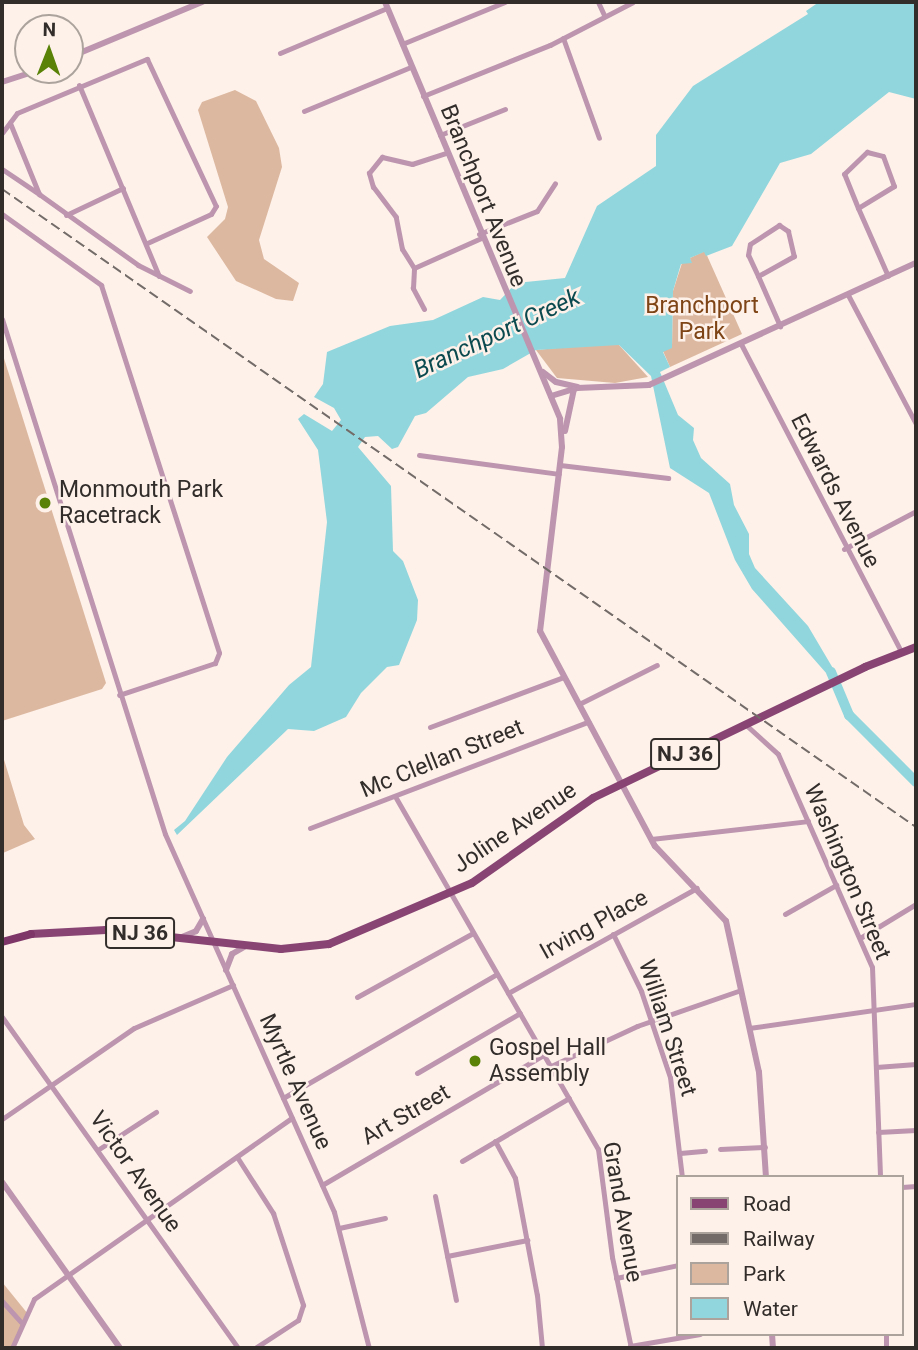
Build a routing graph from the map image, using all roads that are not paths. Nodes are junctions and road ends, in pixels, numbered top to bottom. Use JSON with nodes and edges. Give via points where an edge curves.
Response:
{"nodes":[{"id":1,"x":202,"y":2,"type":"edge"},
{"id":2,"x":505,"y":2,"type":"edge"},
{"id":3,"x":598,"y":2,"type":"edge"},
{"id":4,"x":633,"y":2,"type":"edge"},
{"id":5,"x":386,"y":5,"type":"edge"},
{"id":6,"x":604,"y":15,"type":"junction"},
{"id":7,"x":563,"y":38,"type":"junction"},
{"id":8,"x":402,"y":44,"type":"junction"},
{"id":9,"x":84,"y":51,"type":"edge"},
{"id":10,"x":280,"y":53,"type":"dead end"},
{"id":11,"x":411,"y":66,"type":"junction"},
{"id":12,"x":79,"y":85,"type":"junction"},
{"id":13,"x":423,"y":96,"type":"junction"},
{"id":14,"x":505,"y":109,"type":"dead end"},
{"id":15,"x":304,"y":111,"type":"dead end"},
{"id":16,"x":10,"y":123,"type":"junction"},
{"id":17,"x":2,"y":133,"type":"edge"},
{"id":18,"x":440,"y":135,"type":"junction"},
{"id":19,"x":599,"y":138,"type":"dead end"},
{"id":20,"x":446,"y":153,"type":"junction"},
{"id":21,"x":2,"y":169,"type":"edge"},
{"id":22,"x":555,"y":183,"type":"dead end"},
{"id":23,"x":123,"y":188,"type":"junction"},
{"id":24,"x":39,"y":194,"type":"junction"},
{"id":25,"x":858,"y":208,"type":"junction"},
{"id":26,"x":2,"y":214,"type":"edge"},
{"id":27,"x":66,"y":215,"type":"junction"},
{"id":28,"x":480,"y":236,"type":"junction"},
{"id":29,"x":147,"y":243,"type":"junction"},
{"id":30,"x":916,"y":263,"type":"edge"},
{"id":31,"x":414,"y":268,"type":"junction"},
{"id":32,"x":758,"y":276,"type":"junction"},
{"id":33,"x":888,"y":276,"type":"junction"},
{"id":34,"x":160,"y":277,"type":"junction"},
{"id":35,"x":190,"y":291,"type":"dead end"},
{"id":36,"x":848,"y":295,"type":"junction"},
{"id":37,"x":424,"y":309,"type":"dead end"},
{"id":38,"x":2,"y":319,"type":"edge"},
{"id":39,"x":780,"y":326,"type":"junction"},
{"id":40,"x":741,"y":344,"type":"junction"},
{"id":41,"x":536,"y":364,"type":"junction"},
{"id":42,"x":589,"y":388,"type":"junction"},
{"id":43,"x":574,"y":389,"type":"junction"},
{"id":44,"x":551,"y":396,"type":"junction"},
{"id":45,"x":916,"y":424,"type":"edge"},
{"id":46,"x":562,"y":447,"type":"junction"},
{"id":47,"x":419,"y":455,"type":"dead end"},
{"id":48,"x":560,"y":465,"type":"junction"},
{"id":49,"x":559,"y":474,"type":"junction"},
{"id":50,"x":668,"y":478,"type":"dead end"},
{"id":51,"x":916,"y":511,"type":"edge"},
{"id":52,"x":844,"y":550,"type":"junction"},
{"id":53,"x":916,"y":647,"type":"edge"},
{"id":54,"x":902,"y":653,"type":"junction"},
{"id":55,"x":657,"y":665,"type":"dead end"},
{"id":56,"x":564,"y":677,"type":"junction"},
{"id":57,"x":120,"y":695,"type":"junction"},
{"id":58,"x":579,"y":704,"type":"junction"},
{"id":59,"x":588,"y":722,"type":"junction"},
{"id":60,"x":745,"y":725,"type":"junction"},
{"id":61,"x":430,"y":727,"type":"dead end"},
{"id":62,"x":621,"y":785,"type":"junction"},
{"id":63,"x":396,"y":798,"type":"junction"},
{"id":64,"x":808,"y":821,"type":"junction"},
{"id":65,"x":310,"y":828,"type":"dead end"},
{"id":66,"x":651,"y":839,"type":"junction"},
{"id":67,"x":836,"y":885,"type":"junction"},
{"id":68,"x":697,"y":888,"type":"junction"},
{"id":69,"x":450,"y":893,"type":"junction"},
{"id":70,"x":916,"y":904,"type":"edge"},
{"id":71,"x":785,"y":914,"type":"dead end"},
{"id":72,"x":203,"y":919,"type":"junction"},
{"id":73,"x":473,"y":933,"type":"junction"},
{"id":74,"x":31,"y":934,"type":"joint"},
{"id":75,"x":612,"y":934,"type":"junction"},
{"id":76,"x":180,"y":937,"type":"junction"},
{"id":77,"x":860,"y":938,"type":"junction"},
{"id":78,"x":2,"y":941,"type":"edge"},
{"id":79,"x":215,"y":942,"type":"junction"},
{"id":80,"x":248,"y":945,"type":"junction"},
{"id":81,"x":226,"y":970,"type":"junction"},
{"id":82,"x":496,"y":974,"type":"junction"},
{"id":83,"x":233,"y":985,"type":"junction"},
{"id":84,"x":741,"y":990,"type":"junction"},
{"id":85,"x":508,"y":993,"type":"junction"},
{"id":86,"x":357,"y":998,"type":"dead end"},
{"id":87,"x":916,"y":1004,"type":"edge"},
{"id":88,"x":874,"y":1010,"type":"junction"},
{"id":89,"x":520,"y":1013,"type":"junction"},
{"id":90,"x":2,"y":1017,"type":"edge"},
{"id":91,"x":650,"y":1021,"type":"junction"},
{"id":92,"x":749,"y":1028,"type":"junction"},
{"id":93,"x":544,"y":1055,"type":"junction"},
{"id":94,"x":916,"y":1064,"type":"edge"},
{"id":95,"x":551,"y":1066,"type":"junction"},
{"id":96,"x":876,"y":1067,"type":"junction"},
{"id":97,"x":417,"y":1073,"type":"dead end"},
{"id":98,"x":50,"y":1085,"type":"junction"},
{"id":99,"x":283,"y":1098,"type":"junction"},
{"id":100,"x":569,"y":1098,"type":"junction"},
{"id":101,"x":156,"y":1112,"type":"dead end"},
{"id":102,"x":292,"y":1118,"type":"junction"},
{"id":103,"x":2,"y":1119,"type":"edge"},
{"id":104,"x":916,"y":1130,"type":"edge"},
{"id":105,"x":878,"y":1132,"type":"junction"},
{"id":106,"x":495,"y":1142,"type":"junction"},
{"id":107,"x":765,"y":1147,"type":"junction"},
{"id":108,"x":99,"y":1149,"type":"junction"},
{"id":109,"x":720,"y":1149,"type":"dead end"},
{"id":110,"x":705,"y":1151,"type":"dead end"},
{"id":111,"x":680,"y":1153,"type":"junction"},
{"id":112,"x":237,"y":1157,"type":"junction"},
{"id":113,"x":462,"y":1161,"type":"dead end"},
{"id":114,"x":682,"y":1175,"type":"edge"},
{"id":115,"x":766,"y":1175,"type":"edge"},
{"id":116,"x":880,"y":1175,"type":"edge"},
{"id":117,"x":2,"y":1182,"type":"edge"},
{"id":118,"x":322,"y":1185,"type":"junction"},
{"id":119,"x":435,"y":1196,"type":"dead end"},
{"id":120,"x":384,"y":1219,"type":"dead end"},
{"id":121,"x":147,"y":1221,"type":"junction"},
{"id":122,"x":339,"y":1228,"type":"junction"},
{"id":123,"x":527,"y":1240,"type":"junction"},
{"id":124,"x":447,"y":1256,"type":"junction"},
{"id":125,"x":676,"y":1265,"type":"edge"},
{"id":126,"x":69,"y":1276,"type":"junction"},
{"id":127,"x":616,"y":1278,"type":"junction"},
{"id":128,"x":456,"y":1300,"type":"dead end"},
{"id":129,"x":2,"y":1301,"type":"edge"},
{"id":130,"x":21,"y":1322,"type":"junction"},
{"id":131,"x":689,"y":1336,"type":"edge"},
{"id":132,"x":630,"y":1347,"type":"edge"},
{"id":133,"x":12,"y":1348,"type":"edge"},
{"id":134,"x":120,"y":1348,"type":"edge"},
{"id":135,"x":239,"y":1348,"type":"edge"},
{"id":136,"x":255,"y":1348,"type":"edge"},
{"id":137,"x":369,"y":1348,"type":"edge"},
{"id":138,"x":542,"y":1348,"type":"edge"}],
"edges":[{"from":1,"to":9,"type":"street"},
{"from":2,"to":8,"type":"street"},
{"from":3,"to":6,"type":"street"},
{"from":4,"to":6,"type":"street"},
{"from":5,"to":8,"type":"street","name":"Branchport Avenue"},
{"from":5,"to":10,"type":"street"},
{"from":6,"to":7,"type":"street"},
{"from":7,"to":13,"type":"street"},
{"from":7,"to":19,"type":"street"},
{"from":8,"to":11,"type":"street","name":"Branchport Avenue"},
{"from":11,"to":13,"type":"street","name":"Branchport Avenue"},
{"from":11,"to":15,"type":"street"},
{"from":12,"to":16,"type":"street","via":[[17,113]]},
{"from":12,"to":23,"type":"street"},
{"from":12,"to":29,"type":"street","via":[[147,59],[216,206],[211,214]]},
{"from":13,"to":18,"type":"street","name":"Branchport Avenue"},
{"from":14,"to":18,"type":"street"},
{"from":16,"to":17,"type":"street"},
{"from":16,"to":24,"type":"street"},
{"from":18,"to":20,"type":"street","name":"Branchport Avenue"},
{"from":20,"to":28,"type":"street","name":"Branchport Avenue"},
{"from":20,"to":31,"type":"street","via":[[412,164],[382,157],[369,173],[373,187],[396,217],[402,249]]},
{"from":21,"to":24,"type":"street"},
{"from":22,"to":28,"type":"street","via":[[537,211]]},
{"from":23,"to":27,"type":"street"},
{"from":23,"to":29,"type":"street"},
{"from":24,"to":27,"type":"street"},
{"from":25,"to":25,"type":"street","via":[[845,182],[845,171],[867,152],[877,152],[894,186]]},
{"from":25,"to":33,"type":"street"},
{"from":26,"to":57,"type":"street","via":[[101,285],[219,653],[215,663]]},
{"from":27,"to":34,"type":"street"},
{"from":28,"to":31,"type":"street"},
{"from":28,"to":41,"type":"street","name":"Branchport Avenue"},
{"from":29,"to":34,"type":"street"},
{"from":30,"to":33,"type":"street"},
{"from":31,"to":37,"type":"street","via":[[413,288]]},
{"from":32,"to":32,"type":"street","via":[[748,255],[750,244],[770,227],[783,227],[796,248],[794,256]]},
{"from":32,"to":39,"type":"street"},
{"from":33,"to":36,"type":"street"},
{"from":34,"to":35,"type":"street"},
{"from":36,"to":39,"type":"street"},
{"from":36,"to":45,"type":"street"},
{"from":38,"to":57,"type":"street","name":"Myrtle Avenue"},
{"from":39,"to":40,"type":"street"},
{"from":40,"to":42,"type":"street","via":[[651,384]]},
{"from":40,"to":52,"type":"street","name":"Edwards Avenue"},
{"from":41,"to":42,"type":"street","via":[[556,382]]},
{"from":41,"to":44,"type":"street","name":"Branchport Avenue"},
{"from":42,"to":43,"type":"street"},
{"from":43,"to":44,"type":"street"},
{"from":43,"to":46,"type":"street"},
{"from":44,"to":46,"type":"street","name":"Branchport Avenue","via":[[561,424]]},
{"from":46,"to":48,"type":"street","name":"Branchport Avenue"},
{"from":47,"to":49,"type":"street"},
{"from":48,"to":49,"type":"street","name":"Branchport Avenue"},
{"from":48,"to":50,"type":"street"},
{"from":49,"to":56,"type":"street","name":"Branchport Avenue","via":[[539,627]]},
{"from":51,"to":52,"type":"street"},
{"from":52,"to":54,"type":"street","name":"Edwards Avenue"},
{"from":53,"to":54,"type":"main road","name":"Joline Avenue","number":"NJ 36"},
{"from":54,"to":60,"type":"main road","name":"Joline Avenue","number":"NJ 36"},
{"from":55,"to":58,"type":"street"},
{"from":56,"to":58,"type":"street","name":"Branchport Avenue"},
{"from":56,"to":61,"type":"street"},
{"from":57,"to":72,"type":"street","name":"Myrtle Avenue","via":[[167,838]]},
{"from":58,"to":59,"type":"street","name":"Branchport Avenue"},
{"from":59,"to":62,"type":"street","name":"Branchport Avenue"},
{"from":59,"to":63,"type":"street","name":"Mc Clellan Street","via":[[467,765]]},
{"from":60,"to":62,"type":"main road","name":"Joline Avenue","number":"NJ 36"},
{"from":60,"to":64,"type":"street","name":"Washington Street","via":[[772,746]]},
{"from":62,"to":66,"type":"street","name":"Branchport Avenue"},
{"from":62,"to":69,"type":"main road","name":"Joline Avenue","number":"NJ 36","via":[[574,808],[496,869]]},
{"from":63,"to":65,"type":"street","name":"Mc Clellan Street"},
{"from":63,"to":69,"type":"street","name":"Grand Avenue"},
{"from":64,"to":66,"type":"street"},
{"from":64,"to":67,"type":"street","name":"Washington Street"},
{"from":66,"to":68,"type":"street","name":"Branchport Avenue"},
{"from":67,"to":71,"type":"street"},
{"from":67,"to":77,"type":"street","name":"Washington Street"},
{"from":68,"to":75,"type":"street","name":"Irving Place"},
{"from":68,"to":84,"type":"street","name":"Branchport Avenue","via":[[726,921]]},
{"from":69,"to":73,"type":"street","name":"Grand Avenue"},
{"from":69,"to":80,"type":"main road","name":"Joline Avenue","number":"NJ 36","via":[[329,944],[295,949]]},
{"from":70,"to":77,"type":"street"},
{"from":72,"to":76,"type":"street","via":[[196,931]]},
{"from":72,"to":79,"type":"street","name":"Myrtle Avenue"},
{"from":73,"to":82,"type":"street","name":"Grand Avenue"},
{"from":73,"to":86,"type":"street"},
{"from":74,"to":76,"type":"main road","name":"Joline Avenue","number":"NJ 36","via":[[86,929]]},
{"from":74,"to":78,"type":"highway","number":"NJ 36"},
{"from":75,"to":85,"type":"street","name":"Irving Place"},
{"from":75,"to":91,"type":"street","name":"William Street"},
{"from":76,"to":79,"type":"main road","name":"Joline Avenue","number":"NJ 36"},
{"from":77,"to":88,"type":"street","name":"Washington Street","via":[[872,967]]},
{"from":79,"to":80,"type":"main road","name":"Joline Avenue","number":"NJ 36"},
{"from":79,"to":81,"type":"street","name":"Myrtle Avenue"},
{"from":80,"to":81,"type":"street","via":[[234,952]]},
{"from":81,"to":83,"type":"street","name":"Myrtle Avenue"},
{"from":82,"to":85,"type":"street","name":"Grand Avenue"},
{"from":82,"to":99,"type":"street"},
{"from":83,"to":98,"type":"street","via":[[134,1028]]},
{"from":83,"to":99,"type":"street","name":"Myrtle Avenue"},
{"from":84,"to":91,"type":"street"},
{"from":84,"to":92,"type":"street","name":"Branchport Avenue"},
{"from":85,"to":89,"type":"street","name":"Grand Avenue"},
{"from":87,"to":88,"type":"street"},
{"from":88,"to":92,"type":"street"},
{"from":88,"to":96,"type":"street","name":"Washington Street"},
{"from":89,"to":93,"type":"street","name":"Grand Avenue"},
{"from":89,"to":97,"type":"street"},
{"from":90,"to":98,"type":"street","name":"Victor Avenue"},
{"from":91,"to":95,"type":"street"},
{"from":91,"to":111,"type":"street","name":"William Street","via":[[674,1094]]},
{"from":92,"to":107,"type":"street","name":"Branchport Avenue","via":[[762,1091]]},
{"from":93,"to":95,"type":"street","name":"Grand Avenue"},
{"from":93,"to":118,"type":"street","name":"Art Street"},
{"from":94,"to":96,"type":"street"},
{"from":95,"to":100,"type":"street","name":"Grand Avenue"},
{"from":96,"to":105,"type":"street","name":"Washington Street"},
{"from":98,"to":103,"type":"street"},
{"from":98,"to":108,"type":"street","name":"Victor Avenue"},
{"from":99,"to":102,"type":"street","name":"Myrtle Avenue"},
{"from":100,"to":106,"type":"street"},
{"from":100,"to":127,"type":"street","name":"Grand Avenue","via":[[599,1153]]},
{"from":101,"to":108,"type":"street"},
{"from":102,"to":112,"type":"street"},
{"from":102,"to":118,"type":"street","name":"Myrtle Avenue"},
{"from":104,"to":105,"type":"street"},
{"from":105,"to":116,"type":"street","name":"Washington Street"},
{"from":106,"to":113,"type":"street"},
{"from":106,"to":123,"type":"street","via":[[514,1174]]},
{"from":107,"to":109,"type":"street"},
{"from":107,"to":115,"type":"street","name":"Branchport Avenue"},
{"from":108,"to":121,"type":"street","name":"Victor Avenue"},
{"from":110,"to":111,"type":"street"},
{"from":111,"to":114,"type":"street","name":"William Street"},
{"from":112,"to":121,"type":"street"},
{"from":112,"to":136,"type":"street","via":[[273,1213],[303,1305],[298,1320]]},
{"from":117,"to":126,"type":"street"},
{"from":118,"to":122,"type":"street","name":"Myrtle Avenue"},
{"from":119,"to":124,"type":"street"},
{"from":120,"to":122,"type":"street"},
{"from":121,"to":126,"type":"street"},
{"from":121,"to":135,"type":"street","name":"Victor Avenue"},
{"from":122,"to":137,"type":"street","name":"Myrtle Avenue"},
{"from":123,"to":124,"type":"street"},
{"from":123,"to":138,"type":"street"},
{"from":124,"to":128,"type":"street"},
{"from":125,"to":127,"type":"street"},
{"from":126,"to":130,"type":"street","via":[[34,1299]]},
{"from":126,"to":134,"type":"street"},
{"from":127,"to":132,"type":"street","name":"Grand Avenue"},
{"from":129,"to":130,"type":"street"},
{"from":130,"to":133,"type":"street"},
{"from":131,"to":132,"type":"street"}]}
